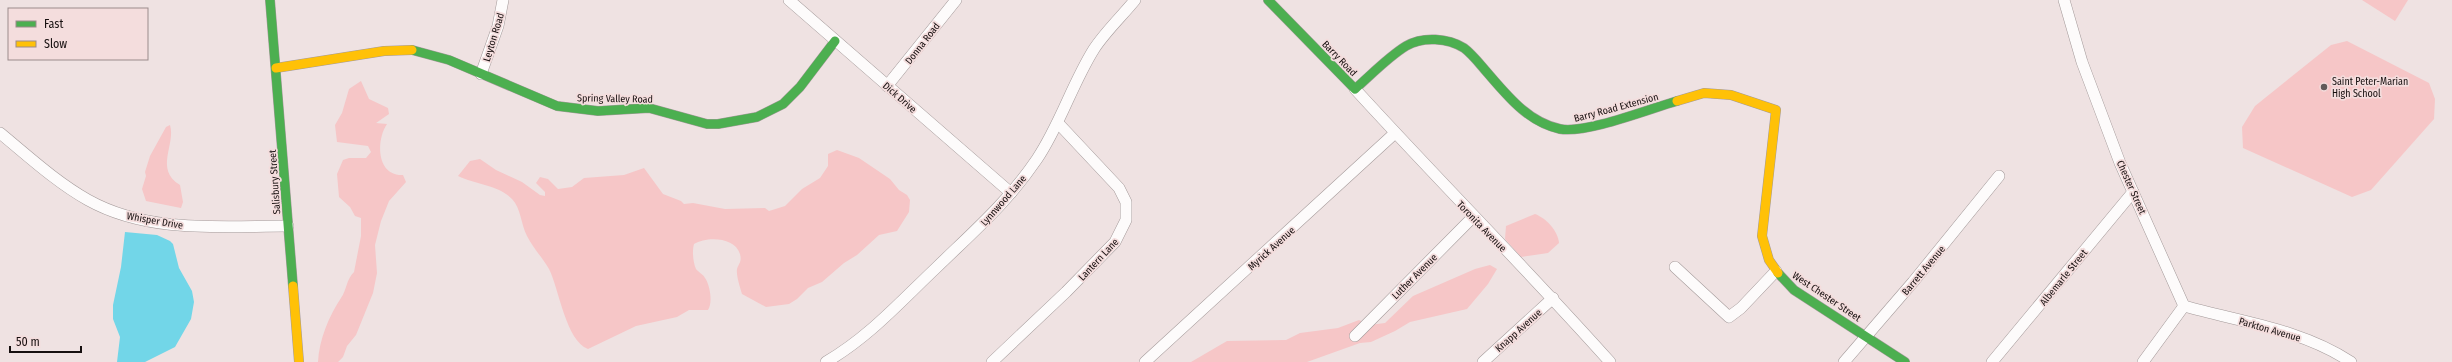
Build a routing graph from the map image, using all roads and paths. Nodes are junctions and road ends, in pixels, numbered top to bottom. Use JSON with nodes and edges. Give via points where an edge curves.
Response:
{"nodes":[{"id":1,"x":270,"y":0,"type":"edge"},
{"id":2,"x":503,"y":0,"type":"edge"},
{"id":3,"x":788,"y":0,"type":"edge"},
{"id":4,"x":956,"y":0,"type":"edge"},
{"id":5,"x":1135,"y":0,"type":"edge"},
{"id":6,"x":1268,"y":0,"type":"edge"},
{"id":7,"x":2064,"y":0,"type":"edge"},
{"id":8,"x":835,"y":41,"type":"junction"},
{"id":9,"x":1399,"y":50,"type":"joint"},
{"id":10,"x":276,"y":68,"type":"junction"},
{"id":11,"x":481,"y":74,"type":"junction"},
{"id":12,"x":888,"y":86,"type":"junction"},
{"id":13,"x":1355,"y":89,"type":"junction"},
{"id":14,"x":1776,"y":110,"type":"joint"},
{"id":15,"x":1058,"y":123,"type":"junction"},
{"id":16,"x":0,"y":133,"type":"edge"},
{"id":17,"x":1395,"y":133,"type":"junction"},
{"id":18,"x":1999,"y":176,"type":"dead end"},
{"id":19,"x":2133,"y":192,"type":"junction"},
{"id":20,"x":1011,"y":194,"type":"junction"},
{"id":21,"x":1472,"y":217,"type":"junction"},
{"id":22,"x":288,"y":226,"type":"junction"},
{"id":23,"x":1675,"y":267,"type":"dead end"},
{"id":24,"x":1776,"y":271,"type":"junction"},
{"id":25,"x":1553,"y":298,"type":"junction"},
{"id":26,"x":2184,"y":306,"type":"junction"},
{"id":27,"x":1355,"y":336,"type":"dead end"},
{"id":28,"x":1866,"y":337,"type":"junction"},
{"id":29,"x":299,"y":362,"type":"edge"},
{"id":30,"x":826,"y":362,"type":"edge"},
{"id":31,"x":992,"y":362,"type":"edge"},
{"id":32,"x":1145,"y":362,"type":"edge"},
{"id":33,"x":1483,"y":362,"type":"edge"},
{"id":34,"x":1610,"y":362,"type":"edge"},
{"id":35,"x":1844,"y":362,"type":"edge"},
{"id":36,"x":1904,"y":362,"type":"edge"},
{"id":37,"x":1992,"y":362,"type":"edge"},
{"id":38,"x":2143,"y":362,"type":"edge"},
{"id":39,"x":2351,"y":362,"type":"edge"}],
"edges":[{"from":1,"to":10,"type":"street","name":"Salisbury Street"},
{"from":2,"to":11,"type":"street","name":"Leyton Road","via":[[498,26]]},
{"from":3,"to":8,"type":"street","name":"Dick Drive"},
{"from":4,"to":12,"type":"street","name":"Donna Road"},
{"from":5,"to":15,"type":"street","name":"Lynnwood Lane","via":[[1095,48]]},
{"from":6,"to":13,"type":"street","name":"Barry Road"},
{"from":7,"to":19,"type":"street","name":"Chester Street","via":[[2082,62]]},
{"from":8,"to":11,"type":"street","name":"Spring Valley Road","via":[[800,87],[783,104],[757,118],[718,124],[702,123],[649,108],[598,111],[566,108],[538,99]]},
{"from":8,"to":12,"type":"street","name":"Dick Drive"},
{"from":9,"to":13,"type":"street","name":"Barry Road"},
{"from":9,"to":14,"type":"street","name":"Barry Road Extension","via":[[1415,41],[1423,40],[1439,39],[1456,44],[1475,58],[1526,114],[1553,129],[1580,129],[1704,93],[1731,95]]},
{"from":10,"to":11,"type":"street","name":"Spring Valley Road","via":[[408,49],[433,54]]},
{"from":10,"to":22,"type":"street","name":"Salisbury Street"},
{"from":12,"to":20,"type":"street","name":"Dick Drive"},
{"from":13,"to":17,"type":"street","name":"Toronita Avenue"},
{"from":14,"to":24,"type":"street","name":"West Chester Street","via":[[1762,236],[1765,251]]},
{"from":15,"to":20,"type":"street","name":"Lynnwood Lane","via":[[1038,158]]},
{"from":15,"to":31,"type":"street","name":"Lantern Lane","via":[[1119,188],[1126,202],[1126,220],[1120,236],[1099,259]]},
{"from":16,"to":22,"type":"street","name":"Whisper Drive","via":[[73,191],[118,214],[148,222],[176,225]]},
{"from":17,"to":21,"type":"street","name":"Toronita Avenue"},
{"from":17,"to":32,"type":"street","name":"Myrick Avenue"},
{"from":18,"to":28,"type":"street","name":"Barrett Avenue"},
{"from":19,"to":26,"type":"street","name":"Chester Street"},
{"from":19,"to":37,"type":"street","name":"Albemarle Street"},
{"from":20,"to":30,"type":"street","name":"Lynnwood Lane","via":[[992,216],[880,323],[853,346]]},
{"from":21,"to":25,"type":"street","name":"Toronita Avenue"},
{"from":21,"to":27,"type":"street","name":"Luther Avenue"},
{"from":22,"to":29,"type":"street","name":"Salisbury Street"},
{"from":23,"to":24,"type":"street","via":[[1729,317]]},
{"from":24,"to":28,"type":"street","name":"West Chester Street","via":[[1794,290]]},
{"from":25,"to":33,"type":"street","name":"Knapp Avenue"},
{"from":25,"to":34,"type":"street","name":"Toronita Avenue"},
{"from":26,"to":38,"type":"street"},
{"from":26,"to":39,"type":"street","name":"Parkton Avenue","via":[[2284,331],[2324,347]]},
{"from":28,"to":35,"type":"street","name":"Barrett Avenue"},
{"from":28,"to":36,"type":"street","name":"West Chester Street"}]}
